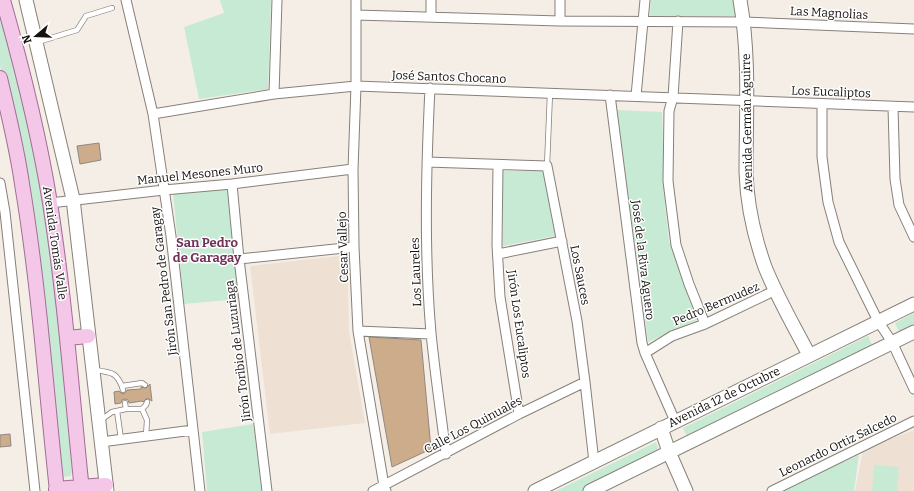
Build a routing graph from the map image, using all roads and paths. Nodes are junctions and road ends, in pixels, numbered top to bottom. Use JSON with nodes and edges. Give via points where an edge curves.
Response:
{"nodes":[{"id":1,"x":3,"y":0,"type":"edge"},
{"id":2,"x":26,"y":0,"type":"edge"},
{"id":3,"x":277,"y":0,"type":"edge"},
{"id":4,"x":356,"y":0,"type":"edge"},
{"id":5,"x":431,"y":0,"type":"edge"},
{"id":6,"x":560,"y":0,"type":"edge"},
{"id":7,"x":645,"y":0,"type":"edge"},
{"id":8,"x":740,"y":0,"type":"edge"},
{"id":9,"x":130,"y":1,"type":"edge"},
{"id":10,"x":112,"y":8,"type":"dead end"},
{"id":11,"x":356,"y":15,"type":"junction"},
{"id":12,"x":431,"y":17,"type":"junction"},
{"id":13,"x":560,"y":21,"type":"junction"},
{"id":14,"x":644,"y":21,"type":"junction"},
{"id":15,"x":678,"y":21,"type":"junction"},
{"id":16,"x":744,"y":22,"type":"junction"},
{"id":17,"x":914,"y":29,"type":"edge"},
{"id":18,"x":36,"y":42,"type":"junction"},
{"id":19,"x":0,"y":78,"type":"edge"},
{"id":20,"x":356,"y":86,"type":"junction"},
{"id":21,"x":430,"y":88,"type":"junction"},
{"id":22,"x":550,"y":93,"type":"junction"},
{"id":23,"x":274,"y":94,"type":"junction"},
{"id":24,"x":610,"y":95,"type":"junction"},
{"id":25,"x":636,"y":96,"type":"junction"},
{"id":26,"x":673,"y":97,"type":"junction"},
{"id":27,"x":746,"y":101,"type":"junction"},
{"id":28,"x":822,"y":104,"type":"junction"},
{"id":29,"x":894,"y":106,"type":"junction"},
{"id":30,"x":914,"y":107,"type":"edge"},
{"id":31,"x":153,"y":114,"type":"junction"},
{"id":32,"x":427,"y":162,"type":"junction"},
{"id":33,"x":498,"y":165,"type":"junction"},
{"id":34,"x":547,"y":166,"type":"junction"},
{"id":35,"x":353,"y":169,"type":"junction"},
{"id":36,"x":0,"y":183,"type":"edge"},
{"id":37,"x":232,"y":184,"type":"junction"},
{"id":38,"x":164,"y":190,"type":"junction"},
{"id":39,"x":72,"y":199,"type":"junction"},
{"id":40,"x":50,"y":203,"type":"junction"},
{"id":41,"x":3,"y":217,"type":"edge"},
{"id":42,"x":914,"y":237,"type":"edge"},
{"id":43,"x":562,"y":241,"type":"junction"},
{"id":44,"x":354,"y":247,"type":"junction"},
{"id":45,"x":498,"y":254,"type":"junction"},
{"id":46,"x":239,"y":259,"type":"junction"},
{"id":47,"x":776,"y":290,"type":"junction"},
{"id":48,"x":914,"y":304,"type":"edge"},
{"id":49,"x":878,"y":321,"type":"junction"},
{"id":50,"x":705,"y":324,"type":"junction"},
{"id":51,"x":358,"y":332,"type":"junction"},
{"id":52,"x":914,"y":332,"type":"edge"},
{"id":53,"x":431,"y":334,"type":"junction"},
{"id":54,"x":88,"y":336,"type":"junction"},
{"id":55,"x":67,"y":338,"type":"junction"},
{"id":56,"x":892,"y":342,"type":"junction"},
{"id":57,"x":645,"y":353,"type":"junction"},
{"id":58,"x":808,"y":355,"type":"junction"},
{"id":59,"x":92,"y":370,"type":"junction"},
{"id":60,"x":586,"y":382,"type":"junction"},
{"id":61,"x":145,"y":385,"type":"dead end"},
{"id":62,"x":914,"y":389,"type":"edge"},
{"id":63,"x":147,"y":402,"type":"dead end"},
{"id":64,"x":125,"y":403,"type":"dead end"},
{"id":65,"x":126,"y":409,"type":"junction"},
{"id":66,"x":142,"y":409,"type":"junction"},
{"id":67,"x":117,"y":411,"type":"junction"},
{"id":68,"x":520,"y":414,"type":"junction"},
{"id":69,"x":676,"y":421,"type":"junction"},
{"id":70,"x":914,"y":421,"type":"edge"},
{"id":71,"x":98,"y":422,"type":"junction"},
{"id":72,"x":661,"y":428,"type":"junction"},
{"id":73,"x":193,"y":430,"type":"junction"},
{"id":74,"x":146,"y":436,"type":"junction"},
{"id":75,"x":121,"y":440,"type":"junction"},
{"id":76,"x":100,"y":442,"type":"junction"},
{"id":77,"x":669,"y":452,"type":"junction"},
{"id":78,"x":446,"y":454,"type":"junction"},
{"id":79,"x":594,"y":462,"type":"junction"},
{"id":80,"x":106,"y":488,"type":"edge"},
{"id":81,"x":385,"y":488,"type":"edge"},
{"id":82,"x":82,"y":489,"type":"edge"},
{"id":83,"x":56,"y":490,"type":"edge"},
{"id":84,"x":35,"y":491,"type":"edge"},
{"id":85,"x":200,"y":491,"type":"edge"},
{"id":86,"x":267,"y":491,"type":"edge"},
{"id":87,"x":373,"y":491,"type":"edge"},
{"id":88,"x":535,"y":491,"type":"edge"},
{"id":89,"x":590,"y":491,"type":"edge"},
{"id":90,"x":686,"y":491,"type":"edge"},
{"id":91,"x":772,"y":491,"type":"edge"}],
"edges":[{"from":1,"to":40,"type":"main road","name":"Avenida Tomás Valle","via":[[39,140]]},
{"from":2,"to":18,"type":"main road","name":"Avenida Tomás Valle"},
{"from":3,"to":23,"type":"street"},
{"from":4,"to":11,"type":"street","name":"Cesar Vallejo"},
{"from":5,"to":12,"type":"street"},
{"from":6,"to":13,"type":"street"},
{"from":7,"to":14,"type":"street"},
{"from":8,"to":16,"type":"main road","name":"Avenida Germán Aguirre"},
{"from":9,"to":31,"type":"street","name":"Jirón San Pedro de Garagay"},
{"from":10,"to":18,"type":"lane","via":[[86,16],[77,30]]},
{"from":11,"to":12,"type":"street","name":"Las Magnolias"},
{"from":11,"to":20,"type":"street","name":"Cesar Vallejo"},
{"from":12,"to":13,"type":"street","name":"Las Magnolias"},
{"from":13,"to":14,"type":"street","name":"Las Magnolias"},
{"from":14,"to":15,"type":"street","name":"Las Magnolias"},
{"from":14,"to":25,"type":"street"},
{"from":15,"to":16,"type":"street","name":"Las Magnolias"},
{"from":15,"to":26,"type":"street"},
{"from":16,"to":17,"type":"street","name":"Las Magnolias"},
{"from":16,"to":27,"type":"main road","name":"Avenida Germán Aguirre","via":[[747,53]]},
{"from":18,"to":39,"type":"main road","name":"Avenida Tomás Valle"},
{"from":19,"to":83,"type":"main road","name":"Avenida Tomás Valle","via":[[15,141],[34,268]]},
{"from":20,"to":21,"type":"street","name":"José Santos Chocano"},
{"from":20,"to":23,"type":"street","name":"José Santos Chocano"},
{"from":20,"to":35,"type":"street","name":"Cesar Vallejo"},
{"from":21,"to":22,"type":"street","name":"José Santos Chocano"},
{"from":21,"to":32,"type":"street","name":"Los Laureles"},
{"from":22,"to":24,"type":"street","name":"José Santos Chocano"},
{"from":22,"to":34,"type":"lane","name":"Los Sauces"},
{"from":23,"to":31,"type":"street","name":"José Santos Chocano"},
{"from":24,"to":25,"type":"street","name":"José Santos Chocano"},
{"from":24,"to":57,"type":"street","name":"José de la Riva Aguero"},
{"from":25,"to":26,"type":"street","name":"José Santos Chocano"},
{"from":26,"to":27,"type":"street","name":"José Santos Chocano"},
{"from":26,"to":50,"type":"street","via":[[669,111],[668,181],[676,245]]},
{"from":27,"to":28,"type":"street","name":"Los Eucaliptos"},
{"from":27,"to":47,"type":"main road","name":"Avenida Germán Aguirre","via":[[746,172],[749,207],[760,253]]},
{"from":28,"to":29,"type":"street","name":"Los Eucaliptos"},
{"from":28,"to":49,"type":"street","via":[[822,157],[828,202],[838,242]]},
{"from":29,"to":30,"type":"street","name":"Los Eucaliptos"},
{"from":29,"to":42,"type":"street","via":[[895,179],[899,205]]},
{"from":31,"to":38,"type":"street","name":"Jirón San Pedro de Garagay"},
{"from":32,"to":33,"type":"street"},
{"from":32,"to":53,"type":"street","name":"Los Laureles","via":[[427,250]]},
{"from":33,"to":34,"type":"street"},
{"from":33,"to":45,"type":"street","name":"Jirón Los Eucaliptos"},
{"from":34,"to":43,"type":"street","name":"Los Sauces"},
{"from":35,"to":37,"type":"street","name":"Manuel Mesones Muro"},
{"from":35,"to":44,"type":"street","name":"Cesar Vallejo"},
{"from":36,"to":41,"type":"street"},
{"from":37,"to":38,"type":"street","name":"Manuel Mesones Muro"},
{"from":37,"to":46,"type":"street","name":"Jirón Toribio de Luzuriaga"},
{"from":38,"to":39,"type":"street","name":"Manuel Mesones Muro"},
{"from":38,"to":73,"type":"street","name":"Jirón San Pedro de Garagay"},
{"from":39,"to":40,"type":"street","name":"Manuel Mesones Muro"},
{"from":39,"to":54,"type":"main road","name":"Avenida Tomás Valle"},
{"from":40,"to":55,"type":"main road","name":"Avenida Tomás Valle"},
{"from":41,"to":84,"type":"street"},
{"from":43,"to":45,"type":"street"},
{"from":43,"to":60,"type":"street","name":"Los Sauces"},
{"from":44,"to":46,"type":"street"},
{"from":44,"to":51,"type":"street","name":"Cesar Vallejo"},
{"from":45,"to":68,"type":"street","name":"Jirón Los Eucaliptos","via":[[500,297]]},
{"from":46,"to":86,"type":"street","name":"Jirón Toribio de Luzuriaga"},
{"from":47,"to":50,"type":"street","name":"Pedro Bermudez"},
{"from":47,"to":58,"type":"main road","name":"Avenida Germán Aguirre"},
{"from":48,"to":49,"type":"main road","name":"Avenida 12 de Octubre"},
{"from":49,"to":56,"type":"street"},
{"from":49,"to":58,"type":"main road","name":"Avenida 12 de Octubre"},
{"from":50,"to":57,"type":"street","name":"Pedro Bermudez","via":[[672,336]]},
{"from":51,"to":53,"type":"street"},
{"from":51,"to":81,"type":"street","name":"Cesar Vallejo"},
{"from":52,"to":56,"type":"main road","name":"Avenida 12 de Octubre"},
{"from":53,"to":78,"type":"street","name":"Los Laureles"},
{"from":54,"to":55,"type":"main road"},
{"from":54,"to":59,"type":"main road","name":"Avenida Tomás Valle"},
{"from":55,"to":82,"type":"main road","name":"Avenida Tomás Valle"},
{"from":56,"to":62,"type":"street"},
{"from":56,"to":77,"type":"main road","name":"Avenida 12 de Octubre"},
{"from":57,"to":69,"type":"street","name":"José de la Riva Aguero"},
{"from":58,"to":69,"type":"main road","name":"Avenida 12 de Octubre"},
{"from":59,"to":61,"type":"lane","via":[[112,372],[123,388],[138,383]]},
{"from":59,"to":71,"type":"main road","name":"Avenida Tomás Valle"},
{"from":60,"to":68,"type":"street","name":"Calle Los Quinuales"},
{"from":60,"to":79,"type":"street","name":"Los Sauces"},
{"from":63,"to":66,"type":"lane"},
{"from":64,"to":65,"type":"lane"},
{"from":65,"to":66,"type":"lane"},
{"from":65,"to":67,"type":"lane"},
{"from":66,"to":74,"type":"lane","via":[[147,420]]},
{"from":67,"to":71,"type":"lane"},
{"from":67,"to":75,"type":"lane"},
{"from":68,"to":78,"type":"street","name":"Calle Los Quinuales"},
{"from":69,"to":72,"type":"main road","name":"Avenida 12 de Octubre"},
{"from":70,"to":91,"type":"street","name":"Leonardo Ortiz Salcedo"},
{"from":71,"to":76,"type":"main road","name":"Avenida Tomás Valle"},
{"from":72,"to":77,"type":"main road"},
{"from":72,"to":79,"type":"main road","name":"Avenida 12 de Octubre"},
{"from":73,"to":74,"type":"street"},
{"from":73,"to":85,"type":"street","name":"Jirón San Pedro de Garagay"},
{"from":74,"to":75,"type":"street"},
{"from":75,"to":76,"type":"street"},
{"from":76,"to":80,"type":"main road","name":"Avenida Tomás Valle"},
{"from":77,"to":89,"type":"main road","name":"Avenida 12 de Octubre"},
{"from":77,"to":90,"type":"main road"},
{"from":78,"to":81,"type":"street","name":"Calle Los Quinuales"},
{"from":79,"to":88,"type":"main road","name":"Avenida 12 de Octubre"},
{"from":80,"to":82,"type":"main road"},
{"from":81,"to":87,"type":"street","name":"Calle Los Quinuales"},
{"from":82,"to":83,"type":"main road"}]}
